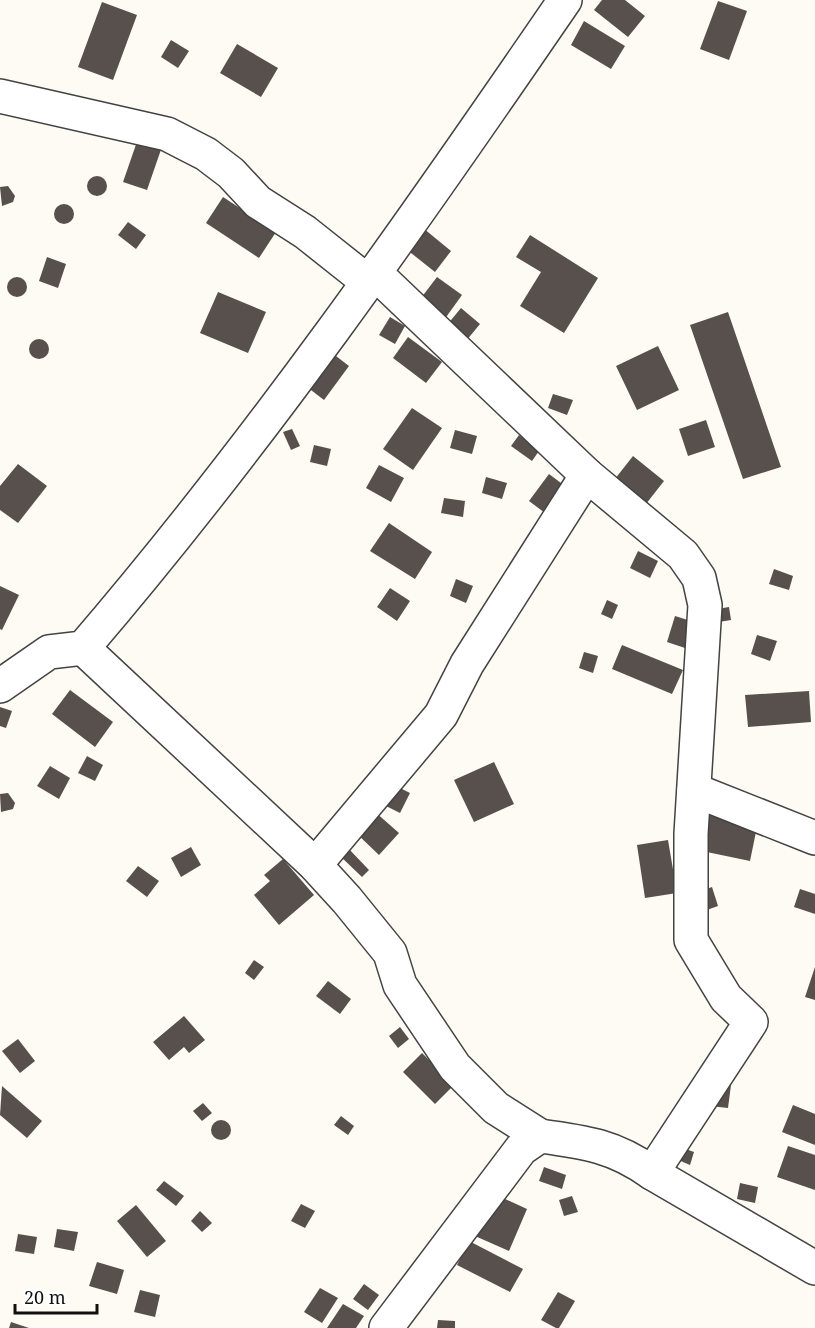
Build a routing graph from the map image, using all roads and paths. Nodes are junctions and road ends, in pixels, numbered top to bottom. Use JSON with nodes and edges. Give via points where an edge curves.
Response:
{"nodes":[{"id":1,"x":565,"y":0,"type":"edge"},
{"id":2,"x":0,"y":96,"type":"edge"},
{"id":3,"x":371,"y":277,"type":"junction"},
{"id":4,"x":587,"y":475,"type":"junction"},
{"id":5,"x":83,"y":648,"type":"junction"},
{"id":6,"x":0,"y":686,"type":"edge"},
{"id":7,"x":694,"y":790,"type":"junction"},
{"id":8,"x":815,"y":838,"type":"edge"},
{"id":9,"x":315,"y":865,"type":"junction"},
{"id":10,"x":540,"y":1136,"type":"junction"},
{"id":11,"x":652,"y":1173,"type":"junction"},
{"id":12,"x":815,"y":1268,"type":"edge"},
{"id":13,"x":386,"y":1328,"type":"edge"}],
"edges":[{"from":1,"to":3,"type":"street","via":[[420,213]]},
{"from":2,"to":3,"type":"street","via":[[167,135],[206,154],[258,202]]},
{"from":3,"to":4,"type":"street"},
{"from":3,"to":5,"type":"street","via":[[223,479]]},
{"from":4,"to":7,"type":"street","via":[[683,555],[699,578],[705,605]]},
{"from":4,"to":9,"type":"street","via":[[467,664],[441,716]]},
{"from":5,"to":6,"type":"street","via":[[49,652]]},
{"from":5,"to":9,"type":"street"},
{"from":7,"to":8,"type":"street"},
{"from":7,"to":11,"type":"street","via":[[691,940],[726,998],[751,1022]]},
{"from":9,"to":10,"type":"street","via":[[390,953],[400,985],[455,1067],[496,1108]]},
{"from":10,"to":11,"type":"street","via":[[601,1147],[628,1156]]},
{"from":10,"to":13,"type":"street","via":[[521,1149]]},
{"from":11,"to":12,"type":"street"}]}
